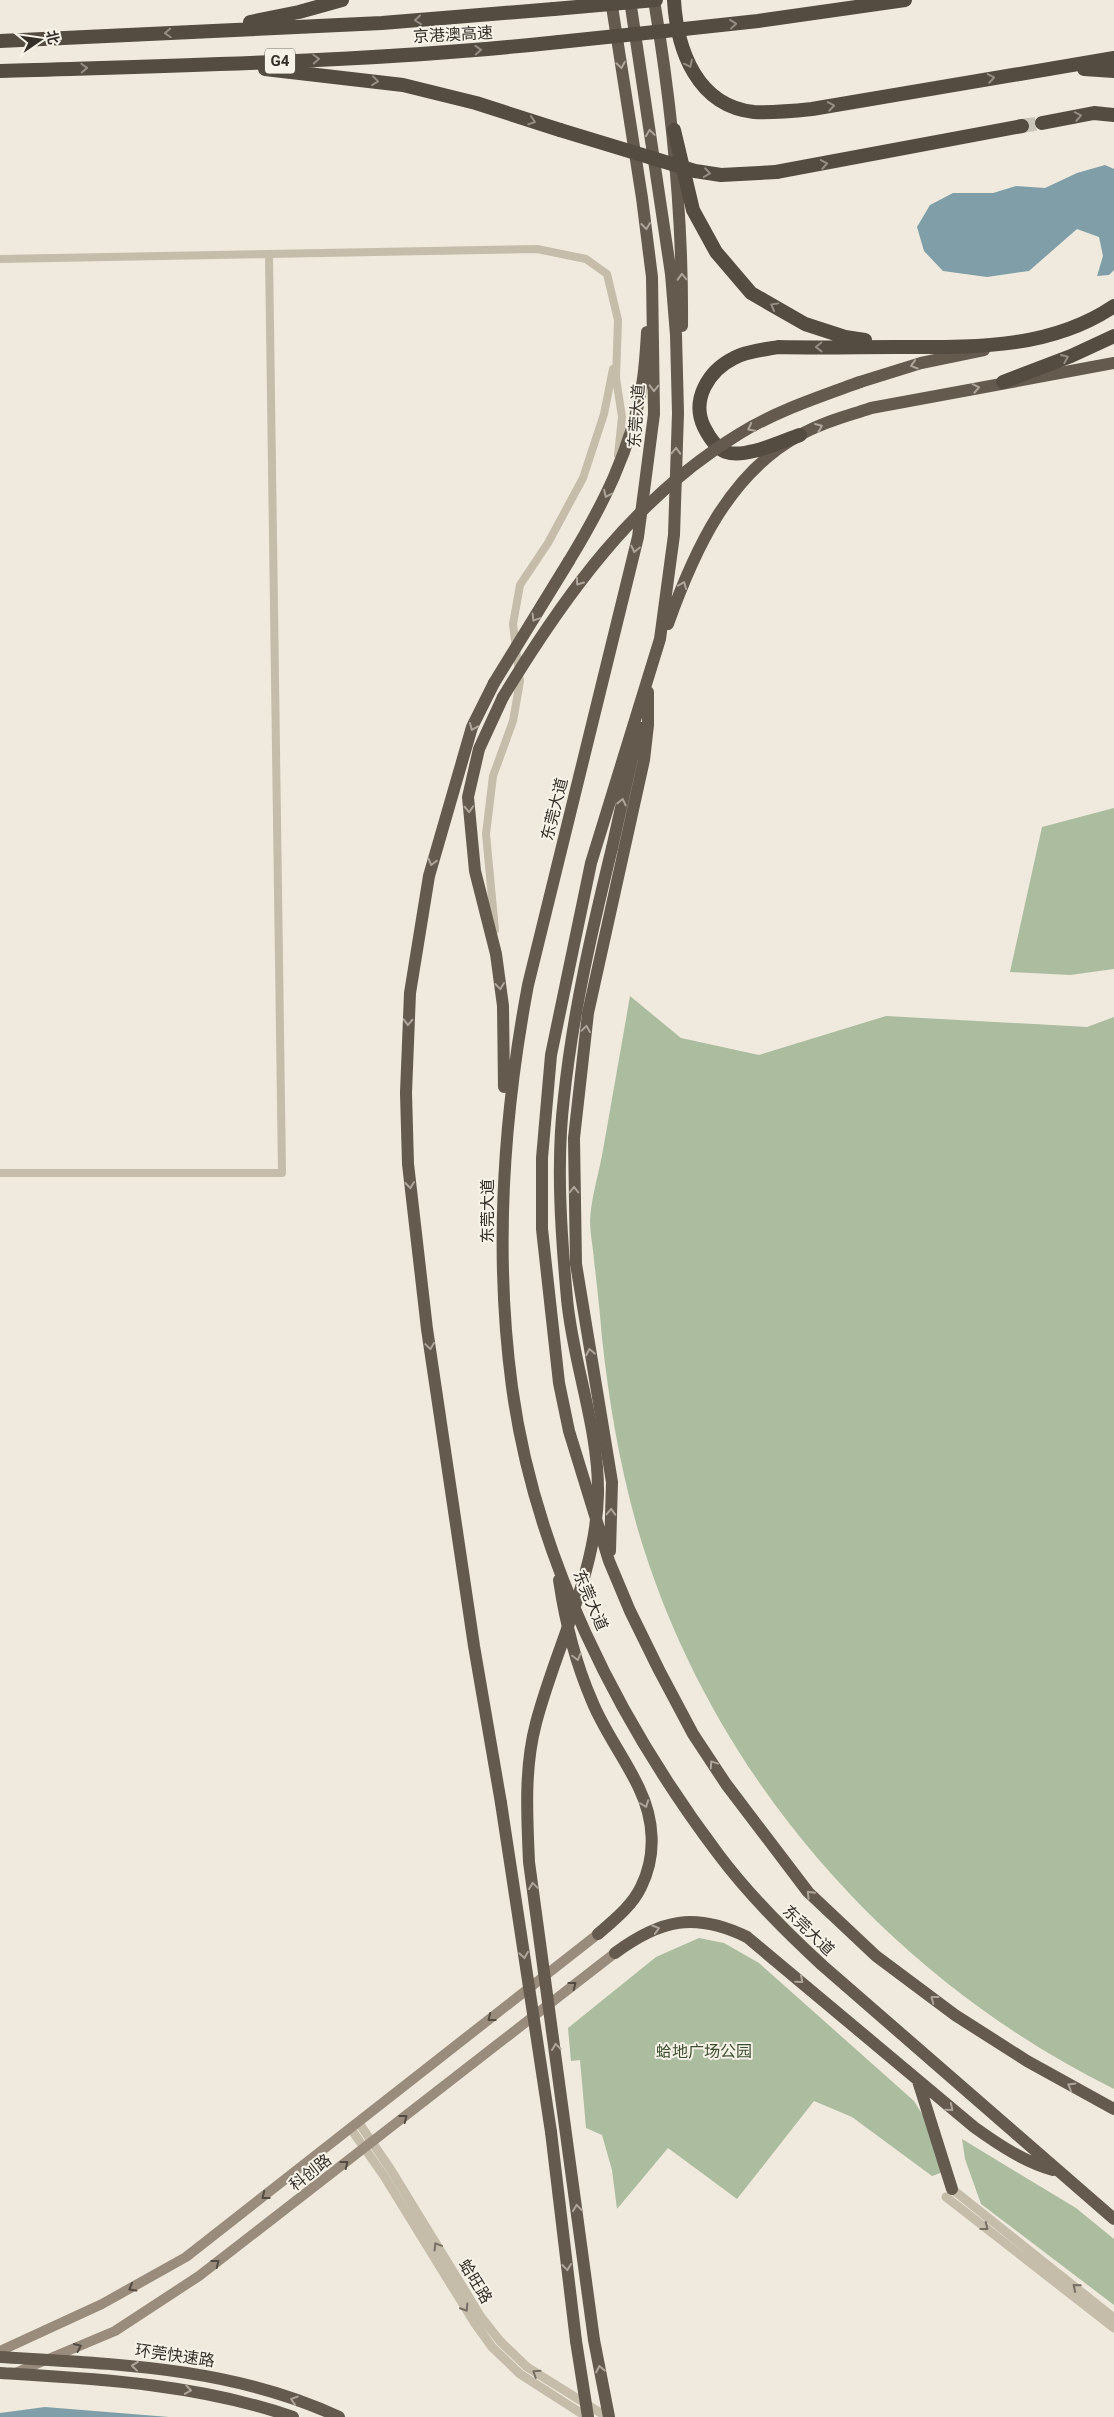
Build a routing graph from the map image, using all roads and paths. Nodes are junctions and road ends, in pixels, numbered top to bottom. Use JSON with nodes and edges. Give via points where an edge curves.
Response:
{"nodes":[{"id":1,"x":342,"y":0,"type":"edge"},
{"id":2,"x":611,"y":0,"type":"edge"},
{"id":3,"x":630,"y":0,"type":"edge"},
{"id":4,"x":655,"y":0,"type":"edge"},
{"id":5,"x":674,"y":0,"type":"edge"},
{"id":6,"x":905,"y":0,"type":"edge"},
{"id":7,"x":203,"y":31,"type":"junction"},
{"id":8,"x":0,"y":41,"type":"edge"},
{"id":9,"x":1114,"y":58,"type":"edge"},
{"id":10,"x":204,"y":64,"type":"junction"},
{"id":11,"x":0,"y":71,"type":"edge"},
{"id":12,"x":1036,"y":71,"type":"junction"},
{"id":13,"x":1114,"y":71,"type":"edge"},
{"id":14,"x":1114,"y":115,"type":"edge"},
{"id":15,"x":1042,"y":123,"type":"tunnel mouth"},
{"id":16,"x":1022,"y":126,"type":"tunnel mouth"},
{"id":17,"x":674,"y":130,"type":"junction"},
{"id":18,"x":269,"y":255,"type":"junction"},
{"id":19,"x":0,"y":260,"type":"edge"},
{"id":20,"x":652,"y":277,"type":"junction"},
{"id":21,"x":1114,"y":306,"type":"edge"},
{"id":22,"x":1114,"y":336,"type":"edge"},
{"id":23,"x":1013,"y":344,"type":"junction"},
{"id":24,"x":903,"y":347,"type":"junction"},
{"id":25,"x":617,"y":348,"type":"junction"},
{"id":26,"x":1114,"y":363,"type":"edge"},
{"id":27,"x":1003,"y":382,"type":"junction"},
{"id":28,"x":678,"y":413,"type":"junction"},
{"id":29,"x":800,"y":435,"type":"junction"},
{"id":30,"x":616,"y":474,"type":"junction"},
{"id":31,"x":653,"y":664,"type":"junction"},
{"id":32,"x":648,"y":683,"type":"junction"},
{"id":33,"x":479,"y":749,"type":"junction"},
{"id":34,"x":445,"y":815,"type":"junction"},
{"id":35,"x":496,"y":954,"type":"junction"},
{"id":36,"x":504,"y":1154,"type":"junction"},
{"id":37,"x":0,"y":1173,"type":"edge"},
{"id":38,"x":556,"y":1558,"type":"junction"},
{"id":39,"x":609,"y":1561,"type":"junction"},
{"id":40,"x":598,"y":1934,"type":"joint"},
{"id":41,"x":614,"y":1953,"type":"joint"},
{"id":42,"x":918,"y":2081,"type":"junction"},
{"id":43,"x":1114,"y":2109,"type":"edge"},
{"id":44,"x":355,"y":2126,"type":"junction"},
{"id":45,"x":369,"y":2145,"type":"junction"},
{"id":46,"x":1059,"y":2172,"type":"junction"},
{"id":47,"x":949,"y":2193,"type":"junction"},
{"id":48,"x":1114,"y":2219,"type":"edge"},
{"id":49,"x":1114,"y":2318,"type":"edge"},
{"id":50,"x":1114,"y":2328,"type":"edge"},
{"id":51,"x":0,"y":2350,"type":"edge"},
{"id":52,"x":0,"y":2357,"type":"edge"},
{"id":53,"x":0,"y":2373,"type":"edge"},
{"id":54,"x":0,"y":2379,"type":"edge"},
{"id":55,"x":293,"y":2417,"type":"edge"},
{"id":56,"x":339,"y":2417,"type":"edge"},
{"id":57,"x":588,"y":2417,"type":"edge"},
{"id":58,"x":608,"y":2417,"type":"edge"}],
"edges":[{"from":1,"to":7,"type":"highway"},
{"from":2,"to":20,"type":"highway","name":"东莞大道","one_way":true},
{"from":28,"to":3,"type":"highway","name":"东莞大道","one_way":true,"via":[[671,274]]},
{"from":4,"to":7,"type":"highway","name":"京港澳高速","number":"G4","one_way":true,"bridge":true,"via":[[382,23]]},
{"from":4,"to":17,"type":"highway"},
{"from":5,"to":12,"type":"highway","one_way":true,"via":[[681,45],[697,79],[710,94],[724,103],[753,112],[812,109]]},
{"from":10,"to":6,"type":"highway","name":"京港澳高速","number":"G4","one_way":true,"bridge":true,"via":[[493,49],[758,21]]},
{"from":7,"to":8,"type":"highway","name":"京港澳高速","number":"G4","one_way":true},
{"from":9,"to":12,"type":"highway"},
{"from":11,"to":10,"type":"highway","name":"京港澳高速","number":"G4","one_way":true},
{"from":10,"to":16,"type":"highway","one_way":true,"bridge":true,"via":[[316,73],[403,85],[476,103],[695,171],[721,175],[776,172]]},
{"from":12,"to":13,"type":"highway","via":[[1088,68]]},
{"from":15,"to":14,"type":"highway","one_way":true,"via":[[1094,113]]},
{"from":24,"to":17,"type":"highway","one_way":true,"via":[[845,337],[806,324],[751,293],[716,252],[693,210]]},
{"from":28,"to":17,"type":"highway","one_way":true,"via":[[683,298]]},
{"from":18,"to":19,"type":"street"},
{"from":18,"to":25,"type":"street","via":[[537,249],[586,259],[606,274],[618,320]]},
{"from":18,"to":37,"type":"street","via":[[282,1173]]},
{"from":20,"to":30,"type":"highway","via":[[643,384],[632,430]]},
{"from":20,"to":36,"type":"highway","name":"东莞大道","one_way":true,"via":[[654,414],[638,537],[528,985],[515,1054]]},
{"from":21,"to":23,"type":"highway","via":[[1082,324]]},
{"from":27,"to":22,"type":"highway","one_way":true},
{"from":23,"to":24,"type":"highway"},
{"from":23,"to":33,"type":"highway","one_way":true,"bridge":true,"via":[[921,363],[789,408],[739,434],[690,468],[623,530],[586,571],[545,628],[503,697]]},
{"from":24,"to":29,"type":"highway","one_way":true,"via":[[778,347],[754,351],[734,358],[715,371],[705,384],[698,403],[701,422],[713,442],[727,452],[745,453]]},
{"from":25,"to":30,"type":"street","via":[[616,378],[622,417]]},
{"from":25,"to":35,"type":"street","via":[[604,414],[583,478],[548,543],[520,585],[513,624],[520,681],[513,722],[493,776],[486,834]]},
{"from":26,"to":27,"type":"highway"},
{"from":29,"to":27,"type":"highway","one_way":true,"via":[[871,408]]},
{"from":31,"to":28,"type":"highway","name":"东莞大道","one_way":true,"via":[[670,578]]},
{"from":31,"to":29,"type":"highway","one_way":true,"via":[[692,564],[714,520],[747,476]]},
{"from":30,"to":34,"type":"highway","one_way":true,"bridge":true,"via":[[600,511],[494,683],[472,727]]},
{"from":31,"to":32,"type":"highway","name":"东莞大道"},
{"from":39,"to":32,"type":"highway","one_way":true,"via":[[612,1482],[576,1264],[574,1138],[588,1013],[644,760]]},
{"from":32,"to":39,"type":"highway","name":"东莞大道","via":[[625,748],[592,863],[565,982],[551,1054],[542,1158],[542,1229],[559,1384],[585,1488]]},
{"from":58,"to":32,"type":"highway","one_way":true,"bridge":true,"via":[[594,2340],[529,1862],[526,1801],[535,1725],[586,1573],[595,1534],[598,1492],[594,1448],[567,1303],[561,1203],[563,1100],[577,1000]]},
{"from":33,"to":34,"type":"highway"},
{"from":33,"to":35,"type":"highway","one_way":true,"via":[[468,797],[470,829],[475,871]]},
{"from":34,"to":57,"type":"highway","one_way":true,"bridge":true,"via":[[429,876],[410,993],[406,1093],[408,1164],[430,1348],[551,2132]]},
{"from":35,"to":36,"type":"highway","one_way":true,"via":[[503,1006]]},
{"from":36,"to":38,"type":"highway","name":"东莞大道","via":[[505,1303],[512,1388],[537,1500]]},
{"from":38,"to":40,"type":"highway","one_way":true,"via":[[561,1598],[578,1662],[592,1702],[640,1789],[652,1834],[650,1863],[641,1887],[624,1910]]},
{"from":38,"to":46,"type":"highway","name":"东莞大道","via":[[615,1692],[653,1758],[720,1857],[776,1922],[822,1965]]},
{"from":43,"to":39,"type":"highway","name":"东莞大道","one_way":true,"via":[[1026,2061],[955,2015],[876,1956],[808,1892],[726,1784],[693,1734],[630,1611]]},
{"from":40,"to":44,"type":"main road","name":"科创路","one_way":true},
{"from":41,"to":42,"type":"highway","one_way":true,"via":[[656,1928],[700,1922],[724,1926],[748,1938],[772,1957]]},
{"from":45,"to":41,"type":"main road","name":"科创路","one_way":true},
{"from":42,"to":46,"type":"highway","one_way":true,"via":[[1006,2150],[1033,2164]]},
{"from":42,"to":47,"type":"highway"},
{"from":44,"to":45,"type":"street","name":"蛤旺路"},
{"from":44,"to":51,"type":"main road","name":"科创路","one_way":true,"via":[[186,2257],[102,2304]]},
{"from":54,"to":45,"type":"main road","name":"科创路","one_way":true,"via":[[106,2334],[135,2318],[199,2276]]},
{"from":45,"to":57,"type":"street","name":"蛤旺路","one_way":true,"via":[[492,2347],[520,2374]]},
{"from":58,"to":45,"type":"street","name":"蛤旺路","one_way":true,"via":[[527,2367],[500,2341]]},
{"from":46,"to":48,"type":"highway","name":"东莞大道"},
{"from":49,"to":47,"type":"street","one_way":true},
{"from":47,"to":50,"type":"street","one_way":true},
{"from":56,"to":52,"type":"highway","name":"环莞快速路","one_way":true,"bridge":true,"via":[[269,2392],[179,2371]]},
{"from":53,"to":55,"type":"highway","name":"环莞快速路","one_way":true,"bridge":true,"via":[[91,2378],[191,2390],[258,2404]]}]}
